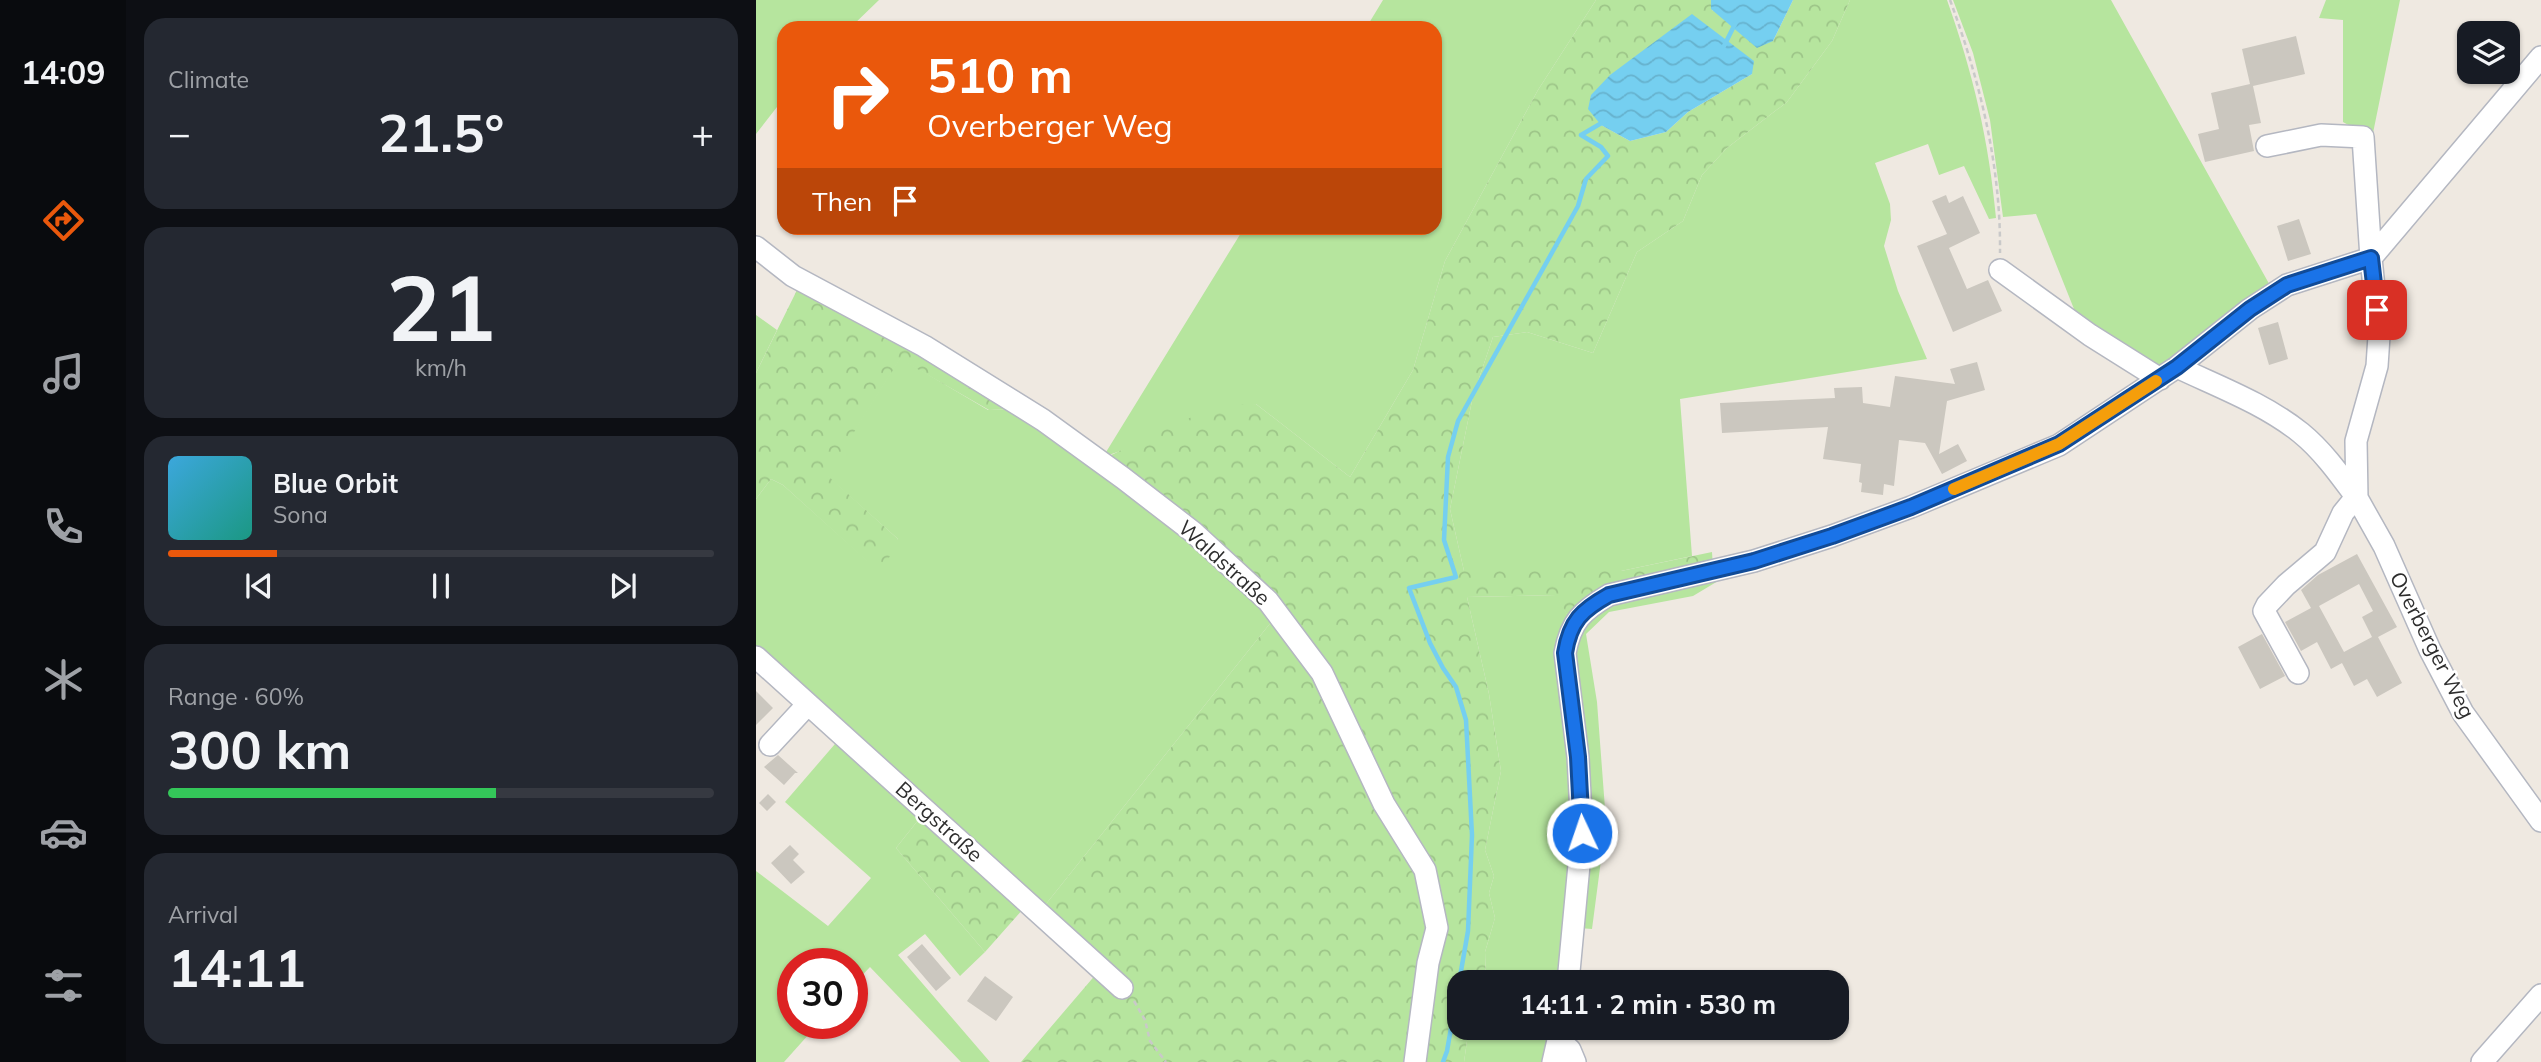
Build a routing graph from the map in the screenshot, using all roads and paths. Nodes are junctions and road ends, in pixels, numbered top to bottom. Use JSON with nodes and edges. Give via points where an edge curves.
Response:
{"nodes":[{"id":1,"x":1950,"y":0,"type":"edge"},
{"id":2,"x":2541,"y":57,"type":"edge"},
{"id":3,"x":2267,"y":146,"type":"dead end"},
{"id":4,"x":756,"y":247,"type":"edge"},
{"id":5,"x":2371,"y":258,"type":"junction"},
{"id":6,"x":2000,"y":270,"type":"joint"},
{"id":7,"x":2169,"y":373,"type":"junction"},
{"id":8,"x":2357,"y":497,"type":"junction"},
{"id":9,"x":756,"y":657,"type":"edge"},
{"id":10,"x":2298,"y":673,"type":"dead end"},
{"id":11,"x":808,"y":704,"type":"junction"},
{"id":12,"x":770,"y":745,"type":"dead end"},
{"id":13,"x":2541,"y":821,"type":"edge"},
{"id":14,"x":1569,"y":970,"type":"edge"},
{"id":15,"x":1122,"y":988,"type":"joint"},
{"id":16,"x":2541,"y":995,"type":"edge"},
{"id":17,"x":1558,"y":1040,"type":"edge"},
{"id":18,"x":1564,"y":1040,"type":"edge"},
{"id":19,"x":1166,"y":1062,"type":"edge"},
{"id":20,"x":1415,"y":1062,"type":"edge"},
{"id":21,"x":1553,"y":1062,"type":"edge"},
{"id":22,"x":1575,"y":1062,"type":"edge"},
{"id":23,"x":2482,"y":1062,"type":"edge"}],
"edges":[{"from":1,"to":6,"type":"path","via":[[1986,118],[2000,229]]},
{"from":2,"to":5,"type":"street"},
{"from":3,"to":5,"type":"street","name":"Overberger Weg","via":[[2321,135],[2363,137]]},
{"from":4,"to":20,"type":"street","name":"Waldstraße","via":[[793,276],[924,346],[1043,420],[1193,532],[1268,601],[1322,673],[1384,804],[1425,870],[1437,928]]},
{"from":5,"to":7,"type":"street","via":[[2287,285]]},
{"from":5,"to":8,"type":"street","name":"Overberger Weg","via":[[2379,336],[2377,366],[2356,441]]},
{"from":6,"to":7,"type":"street","name":"Overberger Weg","via":[[2090,335]]},
{"from":7,"to":8,"type":"street","name":"Overberger Weg","via":[[2261,407],[2301,433]]},
{"from":7,"to":14,"type":"street","via":[[2059,444],[1911,507],[1754,561],[1609,595],[1588,607],[1574,622],[1565,653],[1582,833]]},
{"from":8,"to":10,"type":"street","via":[[2343,513],[2325,552],[2264,611]]},
{"from":8,"to":13,"type":"street","name":"Overberger Weg","via":[[2463,713]]},
{"from":9,"to":11,"type":"street","name":"Bergstraße"},
{"from":11,"to":12,"type":"street"},
{"from":11,"to":15,"type":"street","name":"Bergstraße"},
{"from":15,"to":19,"type":"path","via":[[1140,1008],[1150,1041]]},
{"from":16,"to":23,"type":"street"},
{"from":17,"to":21,"type":"street"},
{"from":18,"to":22,"type":"street"}]}
